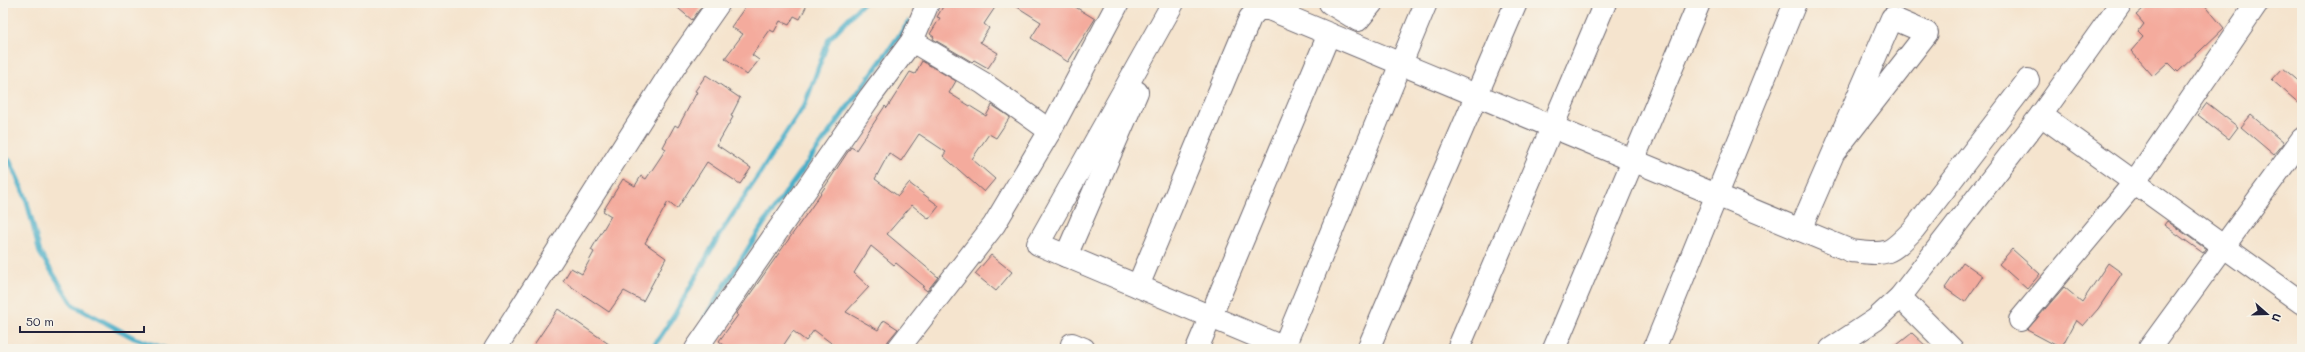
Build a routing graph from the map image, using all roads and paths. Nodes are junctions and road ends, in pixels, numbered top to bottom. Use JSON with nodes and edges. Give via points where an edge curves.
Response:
{"nodes":[{"id":1,"x":718,"y":3,"type":"edge"},
{"id":2,"x":928,"y":3,"type":"edge"},
{"id":3,"x":1118,"y":3,"type":"edge"},
{"id":4,"x":1174,"y":3,"type":"edge"},
{"id":5,"x":1330,"y":3,"type":"edge"},
{"id":6,"x":1372,"y":3,"type":"edge"},
{"id":7,"x":1426,"y":3,"type":"edge"},
{"id":8,"x":1516,"y":3,"type":"edge"},
{"id":9,"x":1605,"y":3,"type":"edge"},
{"id":10,"x":1699,"y":3,"type":"edge"},
{"id":11,"x":1795,"y":3,"type":"edge"},
{"id":12,"x":2121,"y":3,"type":"edge"},
{"id":13,"x":2257,"y":3,"type":"edge"},
{"id":14,"x":1329,"y":34,"type":"junction"},
{"id":15,"x":912,"y":41,"type":"junction"},
{"id":16,"x":1401,"y":63,"type":"junction"},
{"id":17,"x":2028,"y":80,"type":"dead end"},
{"id":18,"x":1477,"y":95,"type":"junction"},
{"id":19,"x":2041,"y":115,"type":"junction"},
{"id":20,"x":1553,"y":127,"type":"junction"},
{"id":21,"x":1050,"y":131,"type":"junction"},
{"id":22,"x":2302,"y":139,"type":"edge"},
{"id":23,"x":1834,"y":151,"type":"junction"},
{"id":24,"x":1633,"y":160,"type":"junction"},
{"id":25,"x":1955,"y":176,"type":"junction"},
{"id":26,"x":2134,"y":183,"type":"junction"},
{"id":27,"x":1981,"y":194,"type":"junction"},
{"id":28,"x":1716,"y":195,"type":"junction"},
{"id":29,"x":1800,"y":230,"type":"junction"},
{"id":30,"x":2224,"y":247,"type":"junction"},
{"id":31,"x":1066,"y":256,"type":"junction"},
{"id":32,"x":1138,"y":286,"type":"junction"},
{"id":33,"x":1900,"y":297,"type":"junction"},
{"id":34,"x":2302,"y":303,"type":"edge"},
{"id":35,"x":1211,"y":317,"type":"junction"},
{"id":36,"x":2020,"y":320,"type":"dead end"},
{"id":37,"x":495,"y":349,"type":"edge"},
{"id":38,"x":696,"y":349,"type":"edge"},
{"id":39,"x":898,"y":349,"type":"edge"},
{"id":40,"x":1197,"y":349,"type":"edge"},
{"id":41,"x":1285,"y":349,"type":"edge"},
{"id":42,"x":1368,"y":349,"type":"edge"},
{"id":43,"x":1458,"y":349,"type":"edge"},
{"id":44,"x":1554,"y":349,"type":"edge"},
{"id":45,"x":1654,"y":349,"type":"edge"},
{"id":46,"x":1831,"y":349,"type":"edge"},
{"id":47,"x":1952,"y":349,"type":"edge"},
{"id":48,"x":2149,"y":349,"type":"edge"}],
"edges":[{"from":1,"to":37,"type":"street","via":[[669,75]]},
{"from":2,"to":15,"type":"street"},
{"from":3,"to":21,"type":"street"},
{"from":4,"to":31,"type":"street"},
{"from":4,"to":31,"type":"street","via":[[1038,244]]},
{"from":5,"to":6,"type":"street","via":[[1358,20]]},
{"from":7,"to":16,"type":"street"},
{"from":8,"to":18,"type":"street"},
{"from":9,"to":20,"type":"street"},
{"from":10,"to":24,"type":"street"},
{"from":11,"to":28,"type":"street"},
{"from":12,"to":19,"type":"street"},
{"from":13,"to":26,"type":"street"},
{"from":14,"to":16,"type":"street"},
{"from":14,"to":32,"type":"street","via":[[1269,9],[1258,9],[1250,18]]},
{"from":14,"to":35,"type":"street"},
{"from":15,"to":21,"type":"street","via":[[983,83]]},
{"from":15,"to":38,"type":"street","via":[[870,97]]},
{"from":16,"to":18,"type":"street"},
{"from":16,"to":41,"type":"street"},
{"from":17,"to":25,"type":"street"},
{"from":18,"to":20,"type":"street"},
{"from":18,"to":42,"type":"street"},
{"from":19,"to":26,"type":"street"},
{"from":19,"to":27,"type":"street"},
{"from":20,"to":24,"type":"street"},
{"from":20,"to":43,"type":"street"},
{"from":21,"to":39,"type":"street","via":[[994,225]]},
{"from":22,"to":30,"type":"street"},
{"from":23,"to":23,"type":"street","via":[[1864,114],[1927,33],[1892,18]]},
{"from":23,"to":29,"type":"street"},
{"from":24,"to":28,"type":"street"},
{"from":24,"to":44,"type":"street"},
{"from":25,"to":27,"type":"street"},
{"from":25,"to":29,"type":"street","via":[[1914,229],[1893,251],[1876,254],[1851,251]]},
{"from":26,"to":30,"type":"street"},
{"from":26,"to":36,"type":"street"},
{"from":27,"to":33,"type":"street"},
{"from":28,"to":29,"type":"street"},
{"from":28,"to":45,"type":"street"},
{"from":30,"to":34,"type":"street"},
{"from":30,"to":48,"type":"street"},
{"from":31,"to":32,"type":"street"},
{"from":32,"to":35,"type":"street"},
{"from":33,"to":46,"type":"street","via":[[1874,320]]},
{"from":33,"to":47,"type":"street"},
{"from":35,"to":40,"type":"street"},
{"from":35,"to":41,"type":"street"}]}
